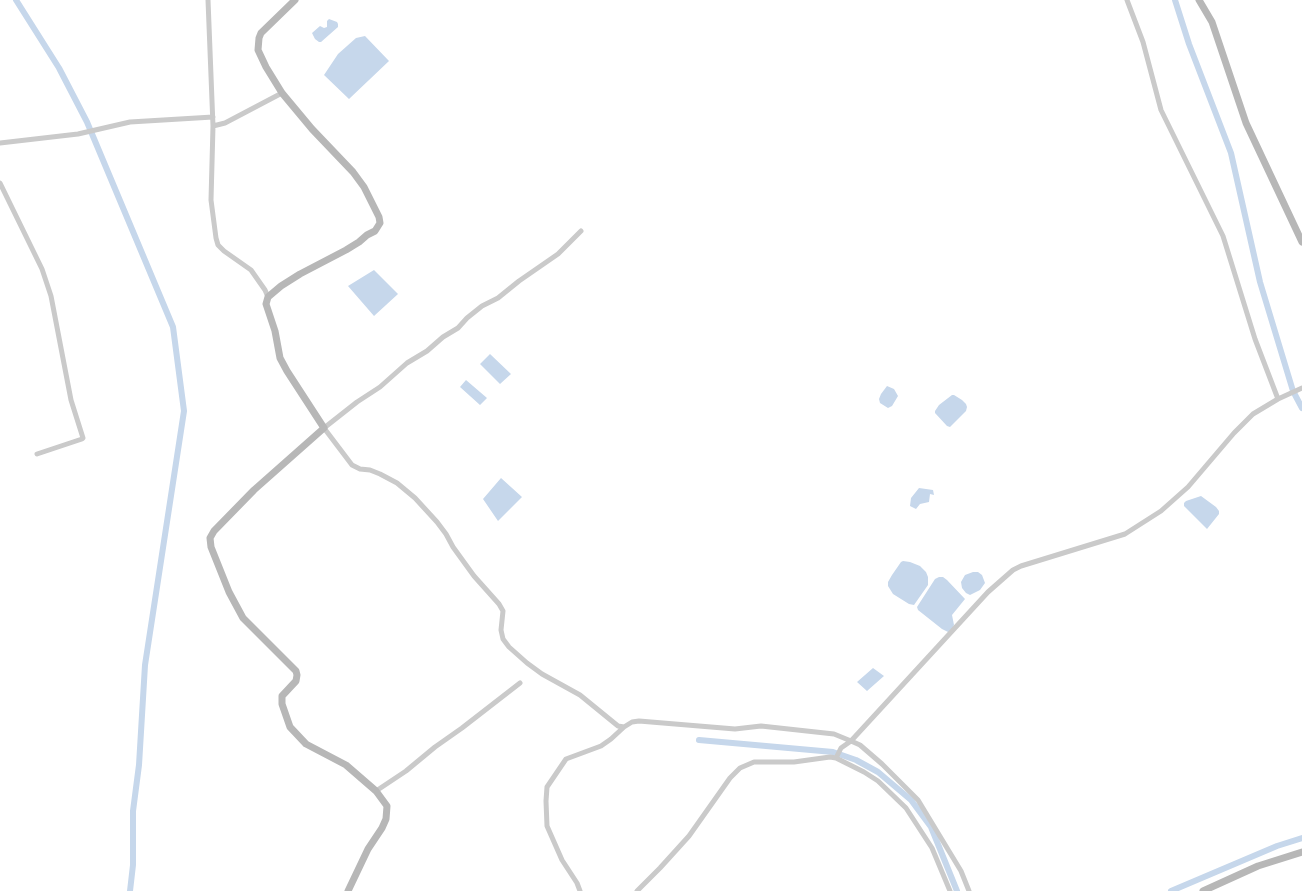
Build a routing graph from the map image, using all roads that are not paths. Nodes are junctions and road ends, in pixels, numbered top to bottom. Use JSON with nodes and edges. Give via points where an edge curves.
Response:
{"nodes":[{"id":1,"x":208,"y":0,"type":"edge"},
{"id":2,"x":295,"y":0,"type":"edge"},
{"id":3,"x":1127,"y":0,"type":"edge"},
{"id":4,"x":1199,"y":0,"type":"edge"},
{"id":5,"x":282,"y":93,"type":"junction"},
{"id":6,"x":213,"y":117,"type":"junction"},
{"id":7,"x":213,"y":126,"type":"junction"},
{"id":8,"x":0,"y":143,"type":"edge"},
{"id":9,"x":0,"y":183,"type":"edge"},
{"id":10,"x":581,"y":231,"type":"dead end"},
{"id":11,"x":1302,"y":242,"type":"edge"},
{"id":12,"x":268,"y":297,"type":"junction"},
{"id":13,"x":1302,"y":388,"type":"edge"},
{"id":14,"x":1278,"y":399,"type":"junction"},
{"id":15,"x":324,"y":428,"type":"junction"},
{"id":16,"x":37,"y":454,"type":"dead end"},
{"id":17,"x":520,"y":683,"type":"dead end"},
{"id":18,"x":624,"y":727,"type":"junction"},
{"id":19,"x":851,"y":741,"type":"junction"},
{"id":20,"x":837,"y":757,"type":"junction"},
{"id":21,"x":376,"y":792,"type":"junction"},
{"id":22,"x":1302,"y":852,"type":"edge"},
{"id":23,"x":348,"y":891,"type":"edge"},
{"id":24,"x":580,"y":891,"type":"edge"},
{"id":25,"x":637,"y":891,"type":"edge"},
{"id":26,"x":950,"y":891,"type":"edge"},
{"id":27,"x":969,"y":891,"type":"edge"},
{"id":28,"x":1203,"y":891,"type":"edge"}],
"edges":[{"from":1,"to":6,"type":"street"},
{"from":2,"to":5,"type":"main road","via":[[259,38],[258,50]]},
{"from":3,"to":14,"type":"street","via":[[1143,42],[1161,110],[1223,236],[1255,339]]},
{"from":4,"to":11,"type":"main road","via":[[1212,22],[1246,123]]},
{"from":5,"to":7,"type":"street","via":[[225,123]]},
{"from":5,"to":12,"type":"main road","via":[[362,183],[375,207],[380,223],[375,231],[346,250],[300,274]]},
{"from":6,"to":7,"type":"street"},
{"from":6,"to":8,"type":"street","via":[[130,122],[78,134]]},
{"from":7,"to":12,"type":"street","via":[[211,200],[218,245],[251,270]]},
{"from":9,"to":16,"type":"street","via":[[42,269],[49,290],[71,400],[83,438]]},
{"from":10,"to":15,"type":"street","via":[[558,254],[498,298],[482,306],[458,328],[407,363],[380,387]]},
{"from":12,"to":15,"type":"main road","via":[[266,304],[280,358]]},
{"from":13,"to":14,"type":"street"},
{"from":14,"to":19,"type":"street","via":[[1253,414],[1188,487],[1161,511],[1125,534],[1013,570],[988,592]]},
{"from":15,"to":18,"type":"street","via":[[352,464],[396,483],[415,498],[437,522],[453,548],[499,604],[503,611],[501,630],[509,647],[542,674],[580,695],[612,722]]},
{"from":15,"to":21,"type":"main road","via":[[254,490],[214,531],[210,538],[211,547],[229,592],[243,618],[296,671],[296,681],[282,696],[290,727],[306,744],[346,765]]},
{"from":17,"to":21,"type":"street","via":[[406,772]]},
{"from":18,"to":19,"type":"street","via":[[639,721],[735,729],[761,726],[834,734]]},
{"from":18,"to":24,"type":"street","via":[[601,746],[566,758],[547,787],[547,826],[562,860]]},
{"from":19,"to":20,"type":"street","via":[[841,748]]},
{"from":19,"to":27,"type":"street","via":[[860,745],[882,764],[918,800],[961,871]]},
{"from":20,"to":25,"type":"street","via":[[794,762],[754,762],[740,768],[689,836]]},
{"from":20,"to":26,"type":"street","via":[[878,781],[906,808],[932,848]]},
{"from":21,"to":23,"type":"main road","via":[[387,806],[386,819]]},
{"from":22,"to":28,"type":"main road","via":[[1258,866]]}]}
